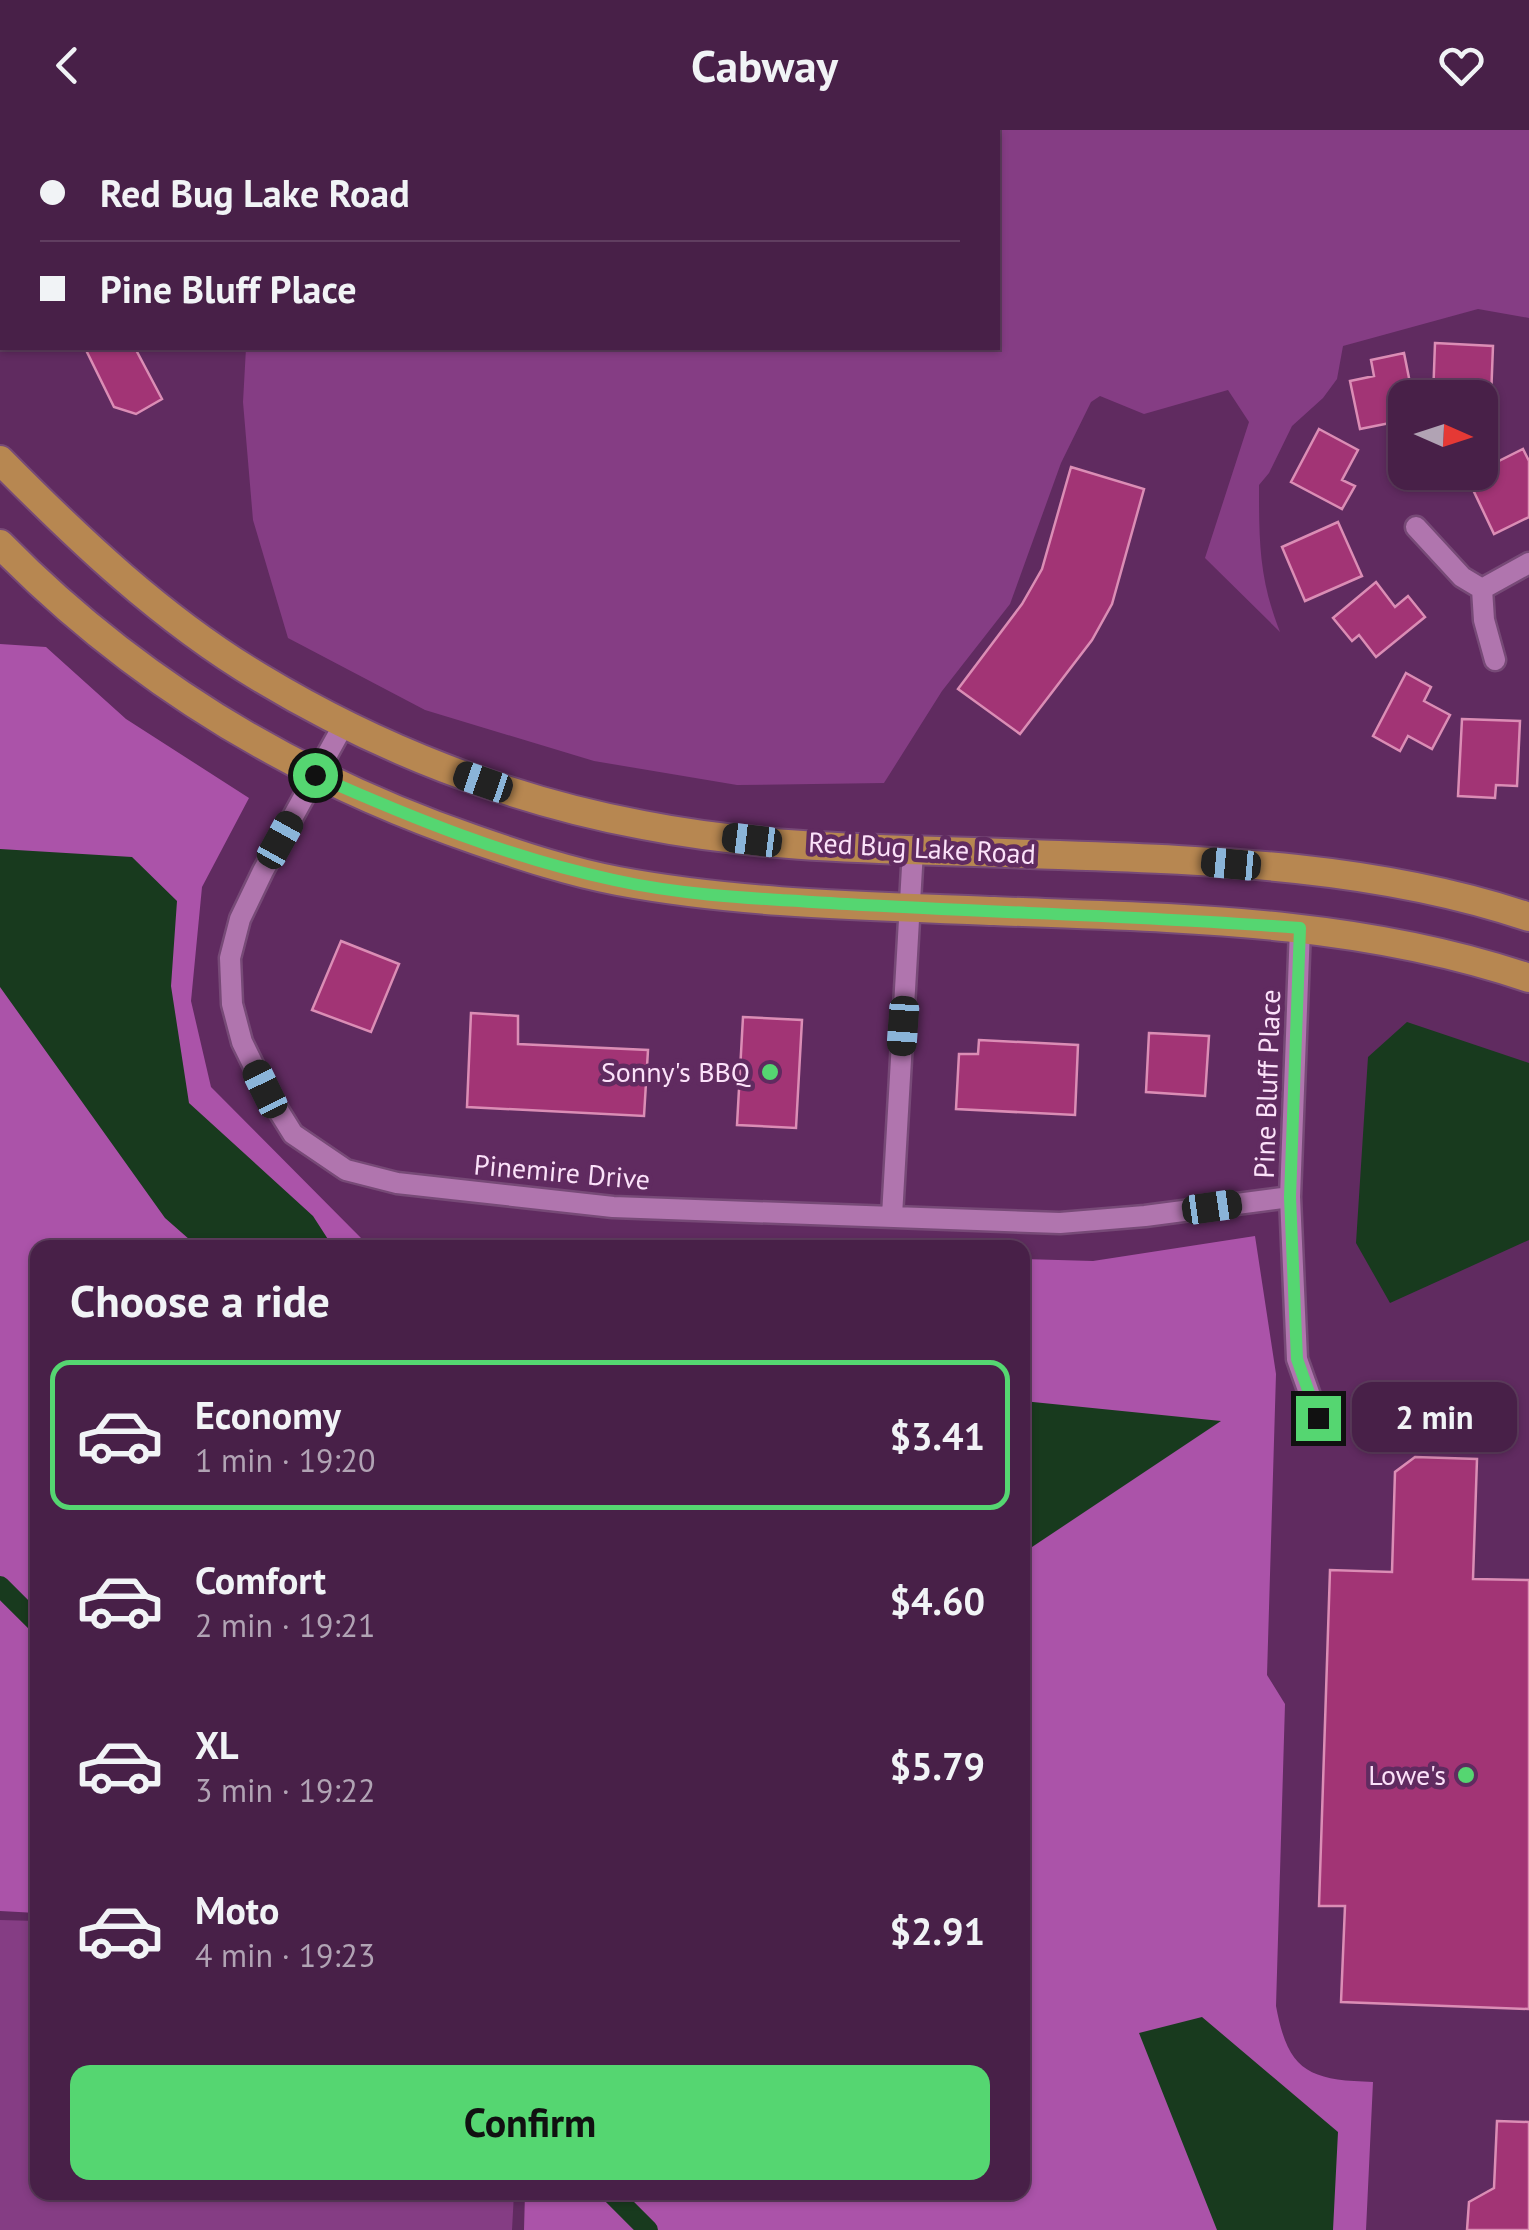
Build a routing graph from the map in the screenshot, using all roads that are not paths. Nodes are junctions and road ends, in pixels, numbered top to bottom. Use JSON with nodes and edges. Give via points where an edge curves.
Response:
{"nodes":[{"id":1,"x":0,"y":460,"type":"edge"},
{"id":2,"x":1416,"y":527,"type":"dead end"},
{"id":3,"x":0,"y":544,"type":"edge"},
{"id":4,"x":1529,"y":564,"type":"edge"},
{"id":5,"x":1482,"y":589,"type":"junction"},
{"id":6,"x":1495,"y":660,"type":"dead end"},
{"id":7,"x":344,"y":724,"type":"junction"},
{"id":8,"x":315,"y":775,"type":"junction"},
{"id":9,"x":913,"y":850,"type":"junction"},
{"id":10,"x":910,"y":908,"type":"junction"},
{"id":11,"x":1529,"y":917,"type":"edge"},
{"id":12,"x":1300,"y":928,"type":"junction"},
{"id":13,"x":1529,"y":978,"type":"edge"},
{"id":14,"x":1290,"y":1197,"type":"junction"},
{"id":15,"x":892,"y":1216,"type":"junction"},
{"id":16,"x":1318,"y":1418,"type":"dead end"}],
"edges":[{"from":1,"to":7,"type":"main road","name":"Red Bug Lake Road","via":[[74,535],[158,605],[257,676]]},
{"from":2,"to":5,"type":"street"},
{"from":3,"to":8,"type":"main road","via":[[120,654]]},
{"from":4,"to":5,"type":"street"},
{"from":5,"to":6,"type":"street"},
{"from":7,"to":8,"type":"street","name":"Pinemire Drive"},
{"from":7,"to":9,"type":"main road","name":"Red Bug Lake Road","via":[[556,807],[734,838]]},
{"from":8,"to":10,"type":"main road","via":[[413,819],[616,881],[728,897]]},
{"from":8,"to":15,"type":"street","name":"Pinemire Drive","via":[[240,919],[230,958],[242,1042],[293,1134],[346,1170],[397,1183],[614,1207]]},
{"from":9,"to":10,"type":"street"},
{"from":9,"to":11,"type":"main road","name":"Red Bug Lake Road","via":[[1304,870],[1399,883]]},
{"from":10,"to":12,"type":"main road"},
{"from":10,"to":15,"type":"street"},
{"from":12,"to":13,"type":"main road","via":[[1388,939]]},
{"from":12,"to":14,"type":"street","name":"Pine Bluff Place"},
{"from":14,"to":15,"type":"street","name":"Pinemire Drive","via":[[1060,1223]]},
{"from":14,"to":16,"type":"street","name":"Pine Bluff Place","via":[[1297,1359]]}]}
